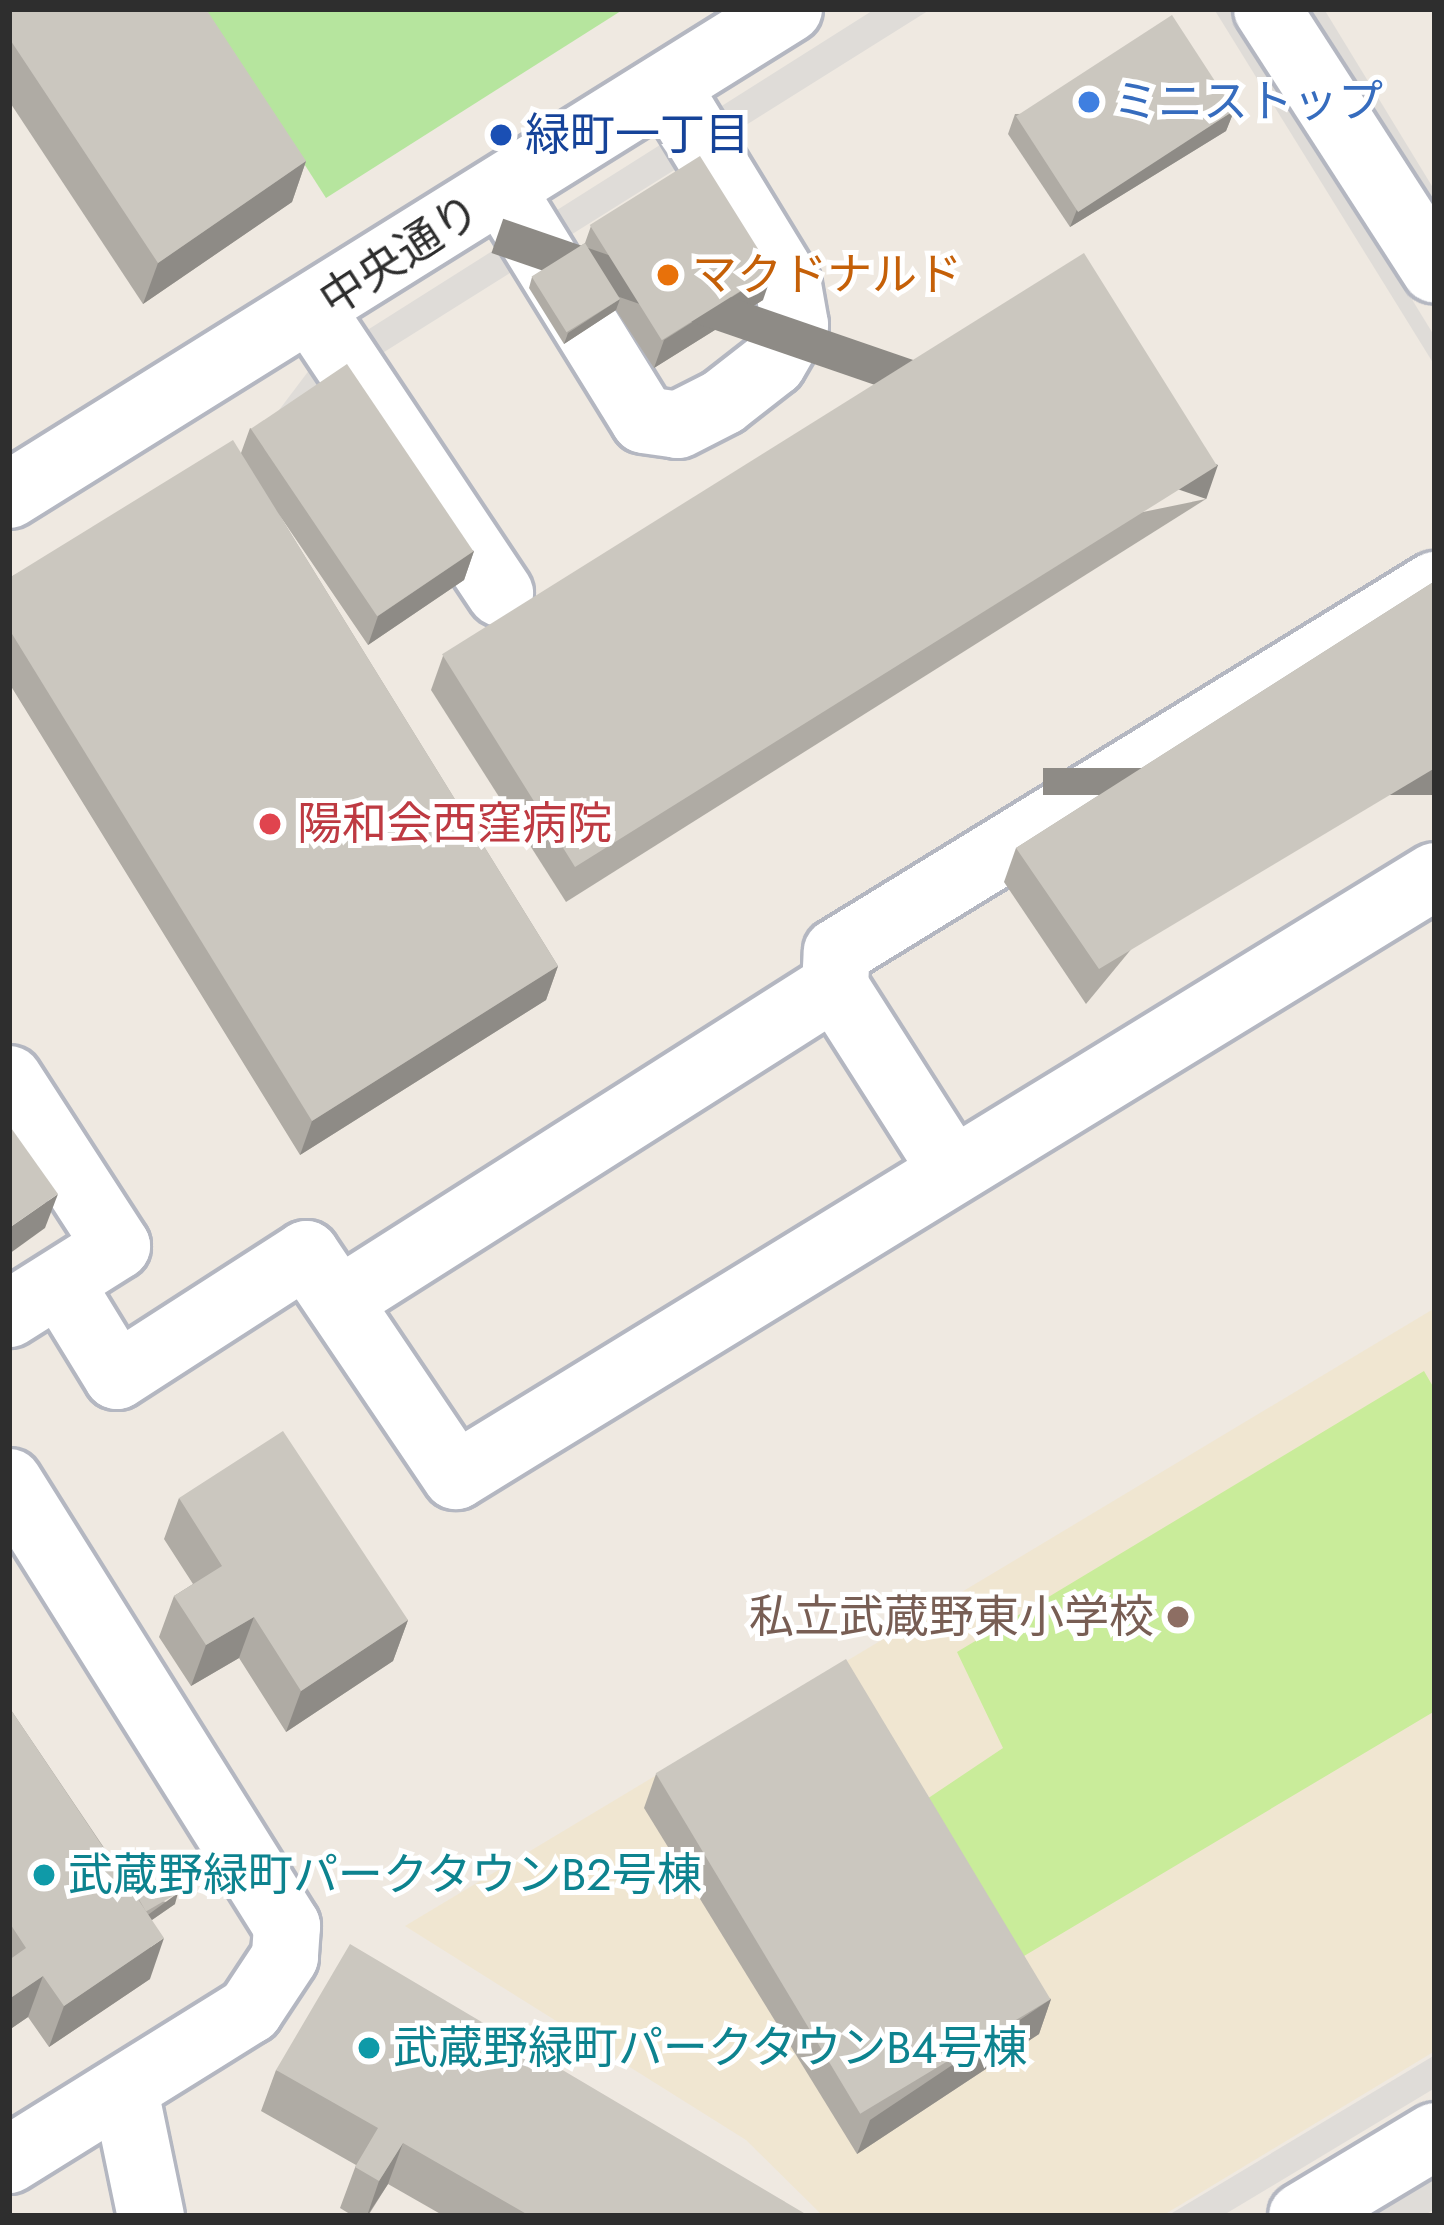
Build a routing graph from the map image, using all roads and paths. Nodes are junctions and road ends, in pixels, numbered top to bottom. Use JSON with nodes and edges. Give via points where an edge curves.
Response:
{"nodes":[{"id":1,"x":789,"y":9,"type":"edge"},
{"id":2,"x":1267,"y":9,"type":"edge"},
{"id":3,"x":667,"y":87,"type":"junction"},
{"id":4,"x":502,"y":190,"type":"junction"},
{"id":5,"x":1435,"y":270,"type":"edge"},
{"id":6,"x":312,"y":311,"type":"junction"},
{"id":7,"x":9,"y":495,"type":"edge"},
{"id":8,"x":1435,"y":585,"type":"edge"},
{"id":9,"x":500,"y":592,"type":"dead end"},
{"id":10,"x":1435,"y":876,"type":"edge"},
{"id":11,"x":835,"y":986,"type":"junction"},
{"id":12,"x":9,"y":1079,"type":"edge"},
{"id":13,"x":952,"y":1170,"type":"junction"},
{"id":14,"x":34,"y":1298,"type":"edge"},
{"id":15,"x":342,"y":1299,"type":"junction"},
{"id":16,"x":9,"y":1482,"type":"edge"},
{"id":17,"x":124,"y":2091,"type":"junction"},
{"id":18,"x":1435,"y":2136,"type":"edge"},
{"id":19,"x":9,"y":2160,"type":"edge"},
{"id":20,"x":151,"y":2216,"type":"edge"},
{"id":21,"x":1302,"y":2216,"type":"edge"}],
"edges":[{"from":1,"to":3,"type":"street","name":"中央通り"},
{"from":2,"to":5,"type":"street"},
{"from":3,"to":4,"type":"street","name":"中央通り"},
{"from":3,"to":4,"type":"street","via":[[788,285],[795,325],[773,363],[723,402],[678,425],[644,420]]},
{"from":4,"to":6,"type":"street","name":"中央通り"},
{"from":6,"to":7,"type":"street","name":"中央通り"},
{"from":6,"to":9,"type":"street"},
{"from":8,"to":11,"type":"street","via":[[837,952]]},
{"from":10,"to":13,"type":"street"},
{"from":11,"to":13,"type":"street"},
{"from":11,"to":15,"type":"street"},
{"from":12,"to":14,"type":"street","via":[[117,1246]]},
{"from":13,"to":15,"type":"street","via":[[456,1476]]},
{"from":14,"to":15,"type":"street","via":[[117,1376],[306,1254]]},
{"from":16,"to":17,"type":"street","via":[[287,1926],[285,1957],[250,2011]]},
{"from":17,"to":19,"type":"street"},
{"from":17,"to":20,"type":"street"},
{"from":18,"to":21,"type":"street"}]}
